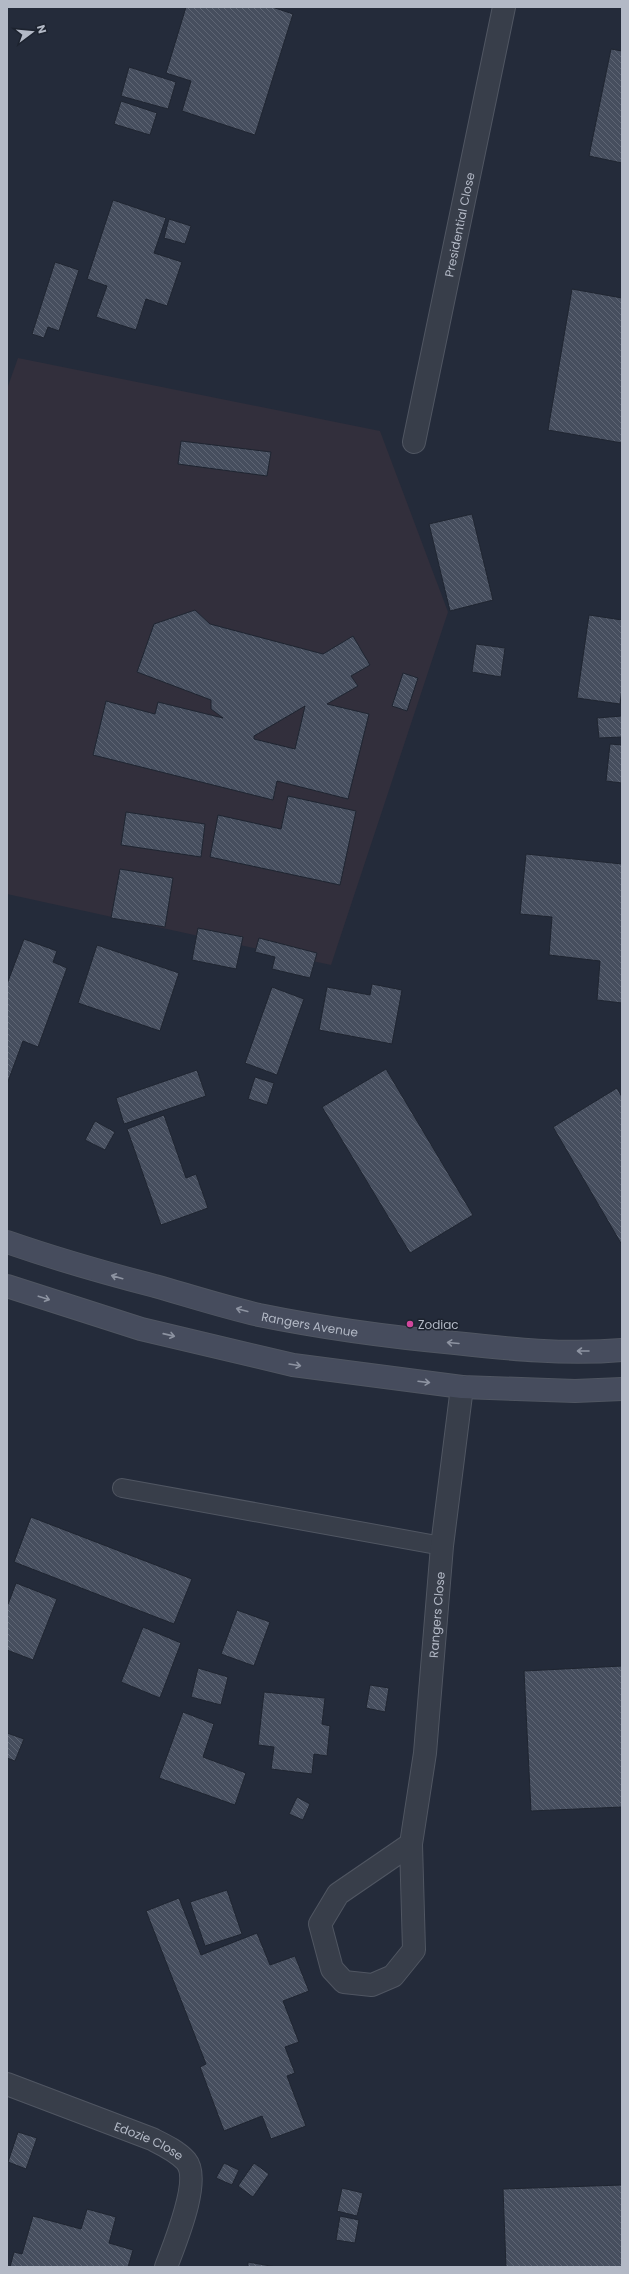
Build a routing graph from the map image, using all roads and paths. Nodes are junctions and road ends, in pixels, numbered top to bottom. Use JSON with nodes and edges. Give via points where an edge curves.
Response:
{"nodes":[{"id":1,"x":504,"y":7,"type":"edge"},
{"id":2,"x":414,"y":442,"type":"dead end"},
{"id":3,"x":7,"y":1242,"type":"edge"},
{"id":4,"x":7,"y":1286,"type":"edge"},
{"id":5,"x":622,"y":1350,"type":"edge"},
{"id":6,"x":462,"y":1386,"type":"junction"},
{"id":7,"x":622,"y":1389,"type":"edge"},
{"id":8,"x":122,"y":1488,"type":"dead end"},
{"id":9,"x":442,"y":1546,"type":"junction"},
{"id":10,"x":411,"y":1844,"type":"junction"},
{"id":11,"x":7,"y":2084,"type":"edge"},
{"id":12,"x":166,"y":2267,"type":"edge"}],
"edges":[{"from":1,"to":2,"type":"street","name":"Presidential Close"},
{"from":5,"to":3,"type":"main road","name":"Rangers Avenue","one_way":true,"via":[[507,1348],[406,1339],[312,1324],[257,1314],[187,1296]]},
{"from":4,"to":6,"type":"main road","one_way":true,"via":[[141,1329],[293,1365]]},
{"from":6,"to":7,"type":"main road","via":[[575,1391]]},
{"from":6,"to":9,"type":"street","name":"Rangers Close"},
{"from":8,"to":9,"type":"lane"},
{"from":9,"to":10,"type":"street","name":"Rangers Close","via":[[425,1753]]},
{"from":10,"to":10,"type":"street","name":"Rangers Close","via":[[414,1950],[393,1976],[372,1985],[344,1982],[332,1969],[320,1924],[338,1894]]},
{"from":11,"to":12,"type":"street","name":"Edozie Close","via":[[152,2139],[172,2149],[187,2162],[192,2185]]}]}
